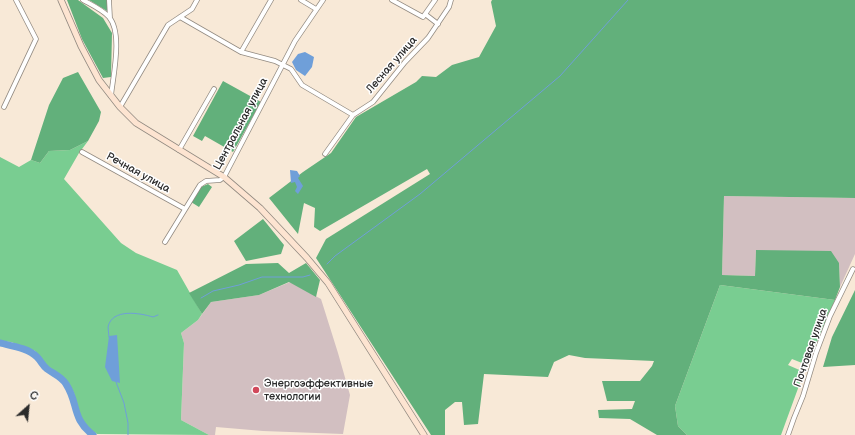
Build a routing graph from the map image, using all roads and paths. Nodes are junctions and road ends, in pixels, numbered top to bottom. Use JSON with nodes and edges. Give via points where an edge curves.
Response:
{"nodes":[{"id":1,"x":16,"y":0,"type":"edge"},
{"id":2,"x":61,"y":0,"type":"edge"},
{"id":3,"x":84,"y":0,"type":"edge"},
{"id":4,"x":109,"y":0,"type":"edge"},
{"id":5,"x":197,"y":0,"type":"edge"},
{"id":6,"x":271,"y":0,"type":"edge"},
{"id":7,"x":301,"y":0,"type":"edge"},
{"id":8,"x":322,"y":0,"type":"edge"},
{"id":9,"x":392,"y":0,"type":"edge"},
{"id":10,"x":435,"y":0,"type":"edge"},
{"id":11,"x":451,"y":0,"type":"edge"},
{"id":12,"x":316,"y":10,"type":"junction"},
{"id":13,"x":425,"y":14,"type":"junction"},
{"id":14,"x":180,"y":16,"type":"junction"},
{"id":15,"x":110,"y":18,"type":"junction"},
{"id":16,"x":438,"y":24,"type":"junction"},
{"id":17,"x":241,"y":52,"type":"junction"},
{"id":18,"x":283,"y":65,"type":"junction"},
{"id":19,"x":214,"y":89,"type":"dead end"},
{"id":20,"x":111,"y":96,"type":"junction"},
{"id":21,"x":4,"y":107,"type":"dead end"},
{"id":22,"x":120,"y":107,"type":"junction"},
{"id":23,"x":353,"y":115,"type":"junction"},
{"id":24,"x":179,"y":150,"type":"junction"},
{"id":25,"x":82,"y":152,"type":"dead end"},
{"id":26,"x":325,"y":154,"type":"dead end"},
{"id":27,"x":224,"y":177,"type":"junction"},
{"id":28,"x":185,"y":209,"type":"junction"},
{"id":29,"x":165,"y":242,"type":"dead end"},
{"id":30,"x":853,"y":269,"type":"dead end"},
{"id":31,"x":424,"y":435,"type":"edge"},
{"id":32,"x":788,"y":435,"type":"edge"}],
"edges":[{"from":1,"to":21,"type":"street","via":[[36,39]]},
{"from":2,"to":20,"type":"main road","via":[[81,46],[99,80]]},
{"from":3,"to":15,"type":"street"},
{"from":4,"to":15,"type":"street"},
{"from":5,"to":14,"type":"street","via":[[192,9]]},
{"from":6,"to":17,"type":"street"},
{"from":7,"to":12,"type":"street"},
{"from":8,"to":12,"type":"street","name":"Центральная улица"},
{"from":9,"to":13,"type":"street","via":[[423,17]]},
{"from":10,"to":13,"type":"street"},
{"from":11,"to":16,"type":"street","name":"Лесная улица"},
{"from":12,"to":18,"type":"street","name":"Центральная улица","via":[[295,41]]},
{"from":13,"to":16,"type":"street"},
{"from":14,"to":17,"type":"street"},
{"from":14,"to":22,"type":"street","via":[[168,25]]},
{"from":15,"to":20,"type":"street","via":[[116,28],[117,41]]},
{"from":16,"to":23,"type":"street","name":"Лесная улица","via":[[373,102]]},
{"from":17,"to":18,"type":"street"},
{"from":18,"to":23,"type":"street","via":[[291,69],[302,85]]},
{"from":18,"to":27,"type":"street","name":"Центральная улица"},
{"from":19,"to":24,"type":"street"},
{"from":20,"to":22,"type":"main road"},
{"from":22,"to":24,"type":"main road","via":[[136,123]]},
{"from":23,"to":26,"type":"street","name":"Лесная улица"},
{"from":24,"to":27,"type":"main road"},
{"from":25,"to":28,"type":"street","name":"Речная улица"},
{"from":27,"to":28,"type":"street","name":"Центральная улица","via":[[200,185]]},
{"from":27,"to":31,"type":"main road","via":[[260,208],[328,283]]},
{"from":28,"to":29,"type":"street","name":"Центральная улица"},
{"from":30,"to":32,"type":"street","name":"Почтовая улица","via":[[830,316]]}]}
